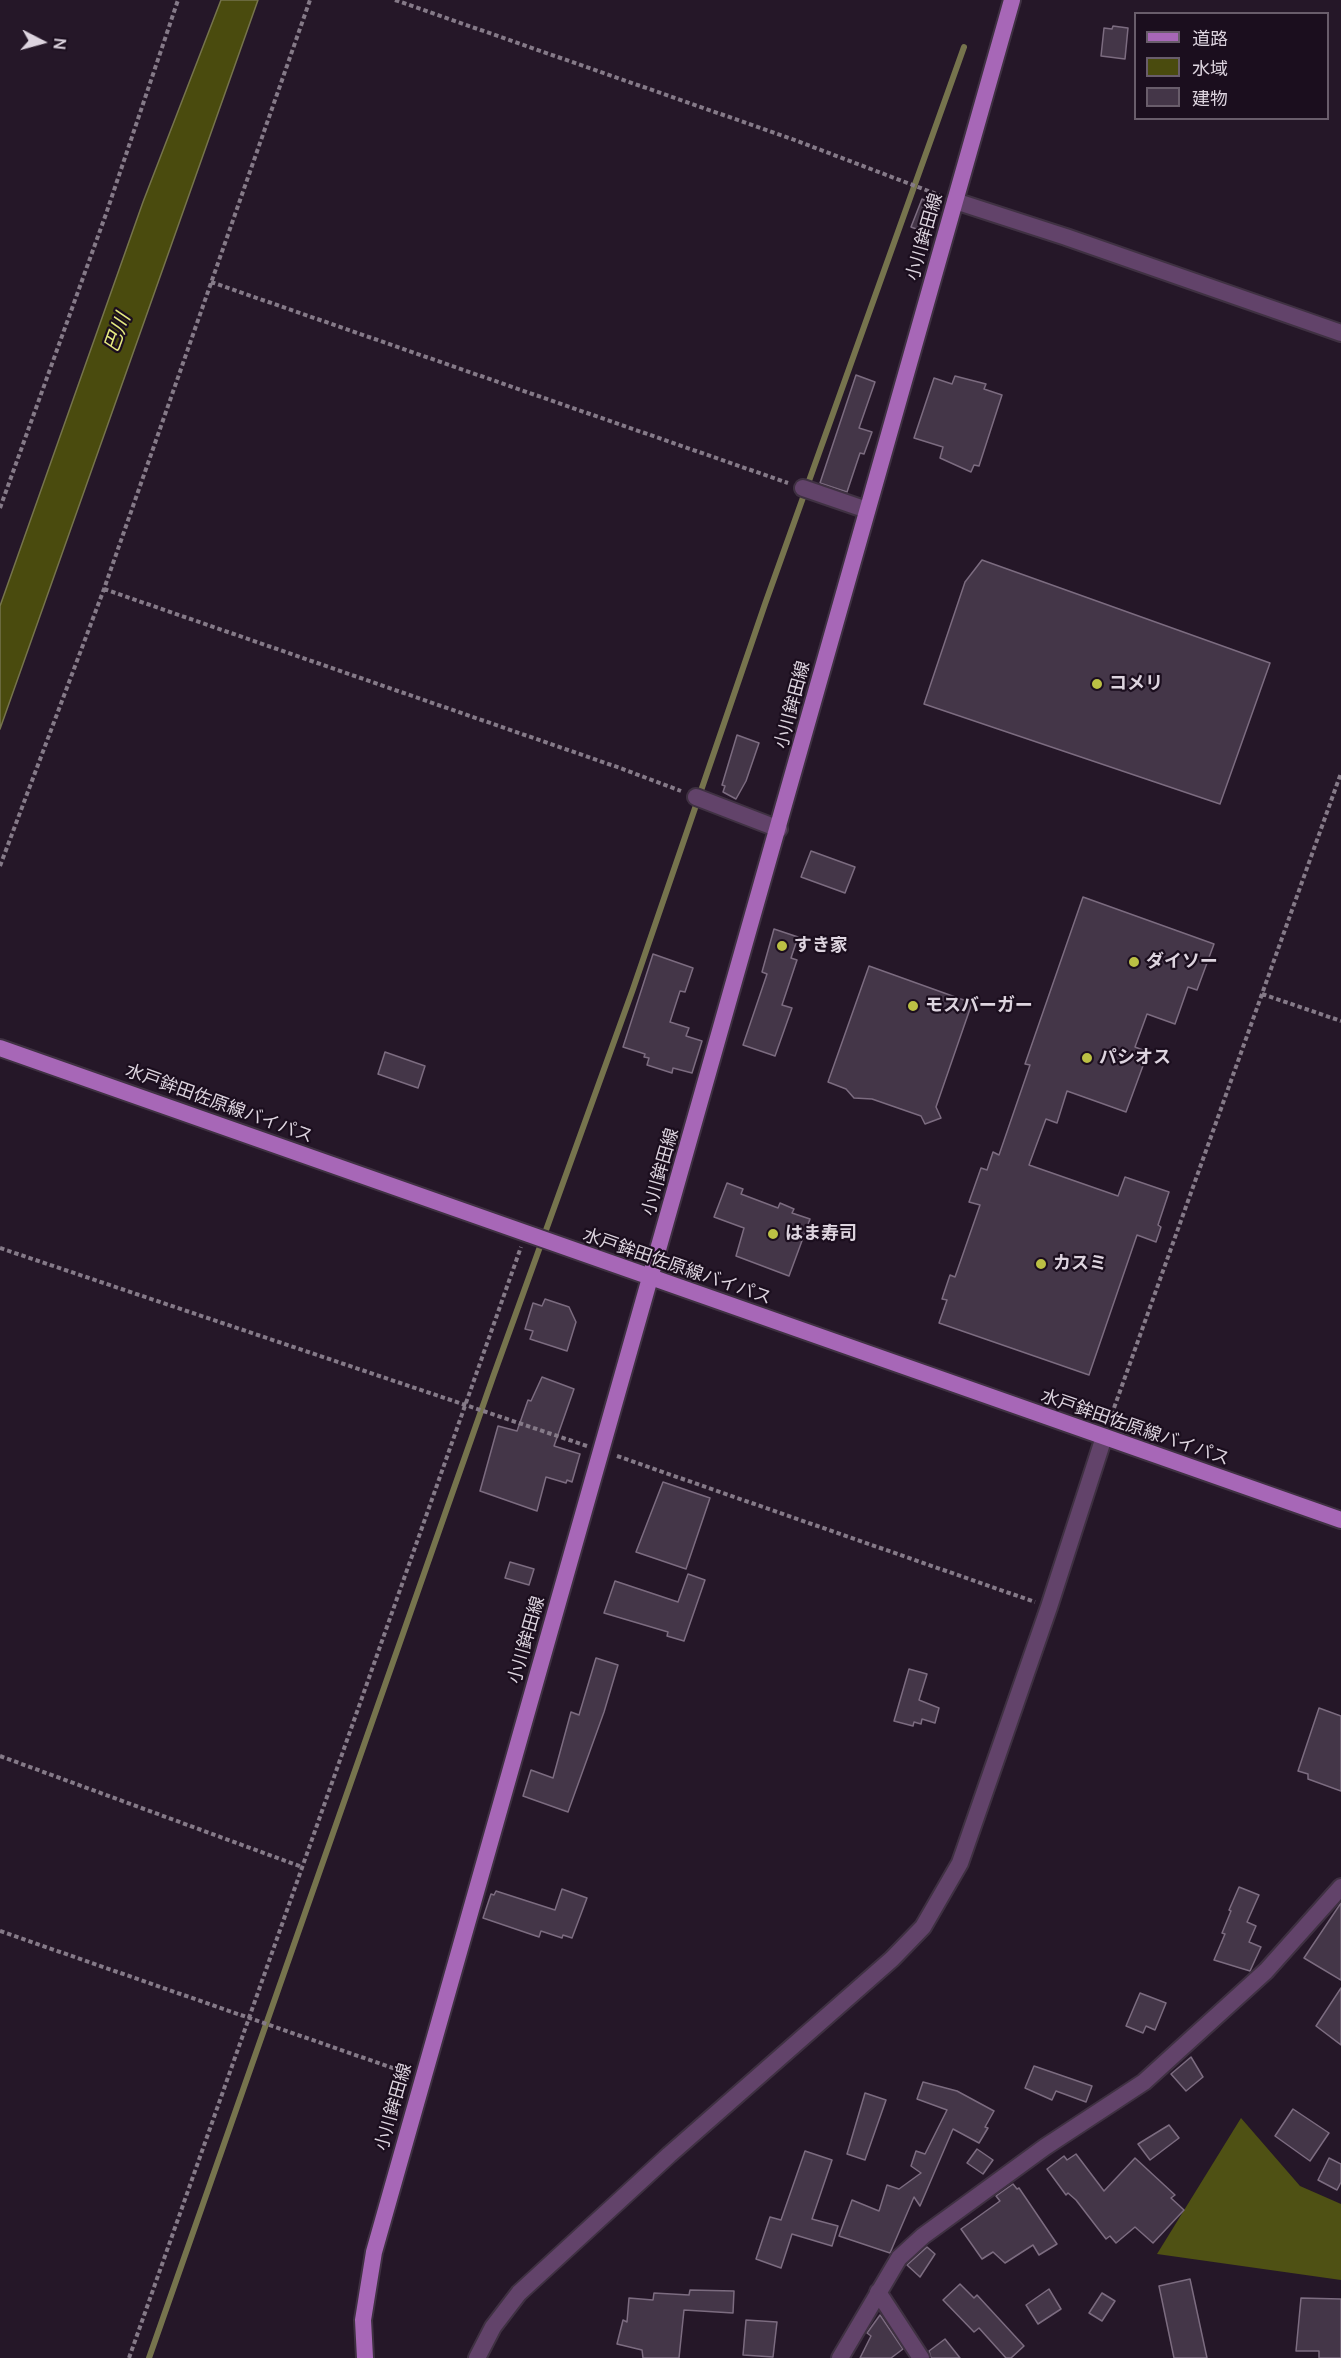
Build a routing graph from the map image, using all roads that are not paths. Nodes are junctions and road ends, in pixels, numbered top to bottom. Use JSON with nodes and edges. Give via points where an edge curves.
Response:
{"nodes":[{"id":1,"x":1012,"y":0,"type":"edge"},
{"id":2,"x":955,"y":201,"type":"junction"},
{"id":3,"x":1341,"y":333,"type":"edge"},
{"id":4,"x":808,"y":490,"type":"road end"},
{"id":5,"x":867,"y":510,"type":"junction"},
{"id":6,"x":700,"y":799,"type":"road end"},
{"id":7,"x":779,"y":829,"type":"junction"},
{"id":8,"x":0,"y":1048,"type":"edge"},
{"id":9,"x":651,"y":1278,"type":"junction"},
{"id":10,"x":1104,"y":1437,"type":"junction"},
{"id":11,"x":1341,"y":1520,"type":"edge"},
{"id":12,"x":1341,"y":1887,"type":"edge"},
{"id":13,"x":878,"y":2292,"type":"junction"},
{"id":14,"x":365,"y":2358,"type":"edge"},
{"id":15,"x":477,"y":2358,"type":"edge"},
{"id":16,"x":840,"y":2358,"type":"edge"},
{"id":17,"x":921,"y":2358,"type":"edge"}],
"edges":[{"from":1,"to":2,"type":"main road","name":"小川鉾田線"},
{"from":2,"to":3,"type":"street"},
{"from":2,"to":5,"type":"main road","name":"小川鉾田線"},
{"from":4,"to":5,"type":"street"},
{"from":5,"to":7,"type":"main road","name":"小川鉾田線"},
{"from":6,"to":7,"type":"street"},
{"from":7,"to":9,"type":"main road","name":"小川鉾田線"},
{"from":8,"to":9,"type":"main road","name":"水戸鉾田佐原線バイパス"},
{"from":9,"to":10,"type":"main road","name":"水戸鉾田佐原線バイパス"},
{"from":9,"to":14,"type":"main road","name":"小川鉾田線","via":[[374,2252],[363,2320]]},
{"from":10,"to":11,"type":"main road","name":"水戸鉾田佐原線バイパス"},
{"from":10,"to":15,"type":"street","via":[[960,1863],[923,1927],[519,2293],[493,2327]]},
{"from":12,"to":13,"type":"street","via":[[1266,1971],[1144,2082],[1045,2147],[923,2236],[899,2258]]},
{"from":13,"to":16,"type":"street"},
{"from":13,"to":17,"type":"street"}]}
